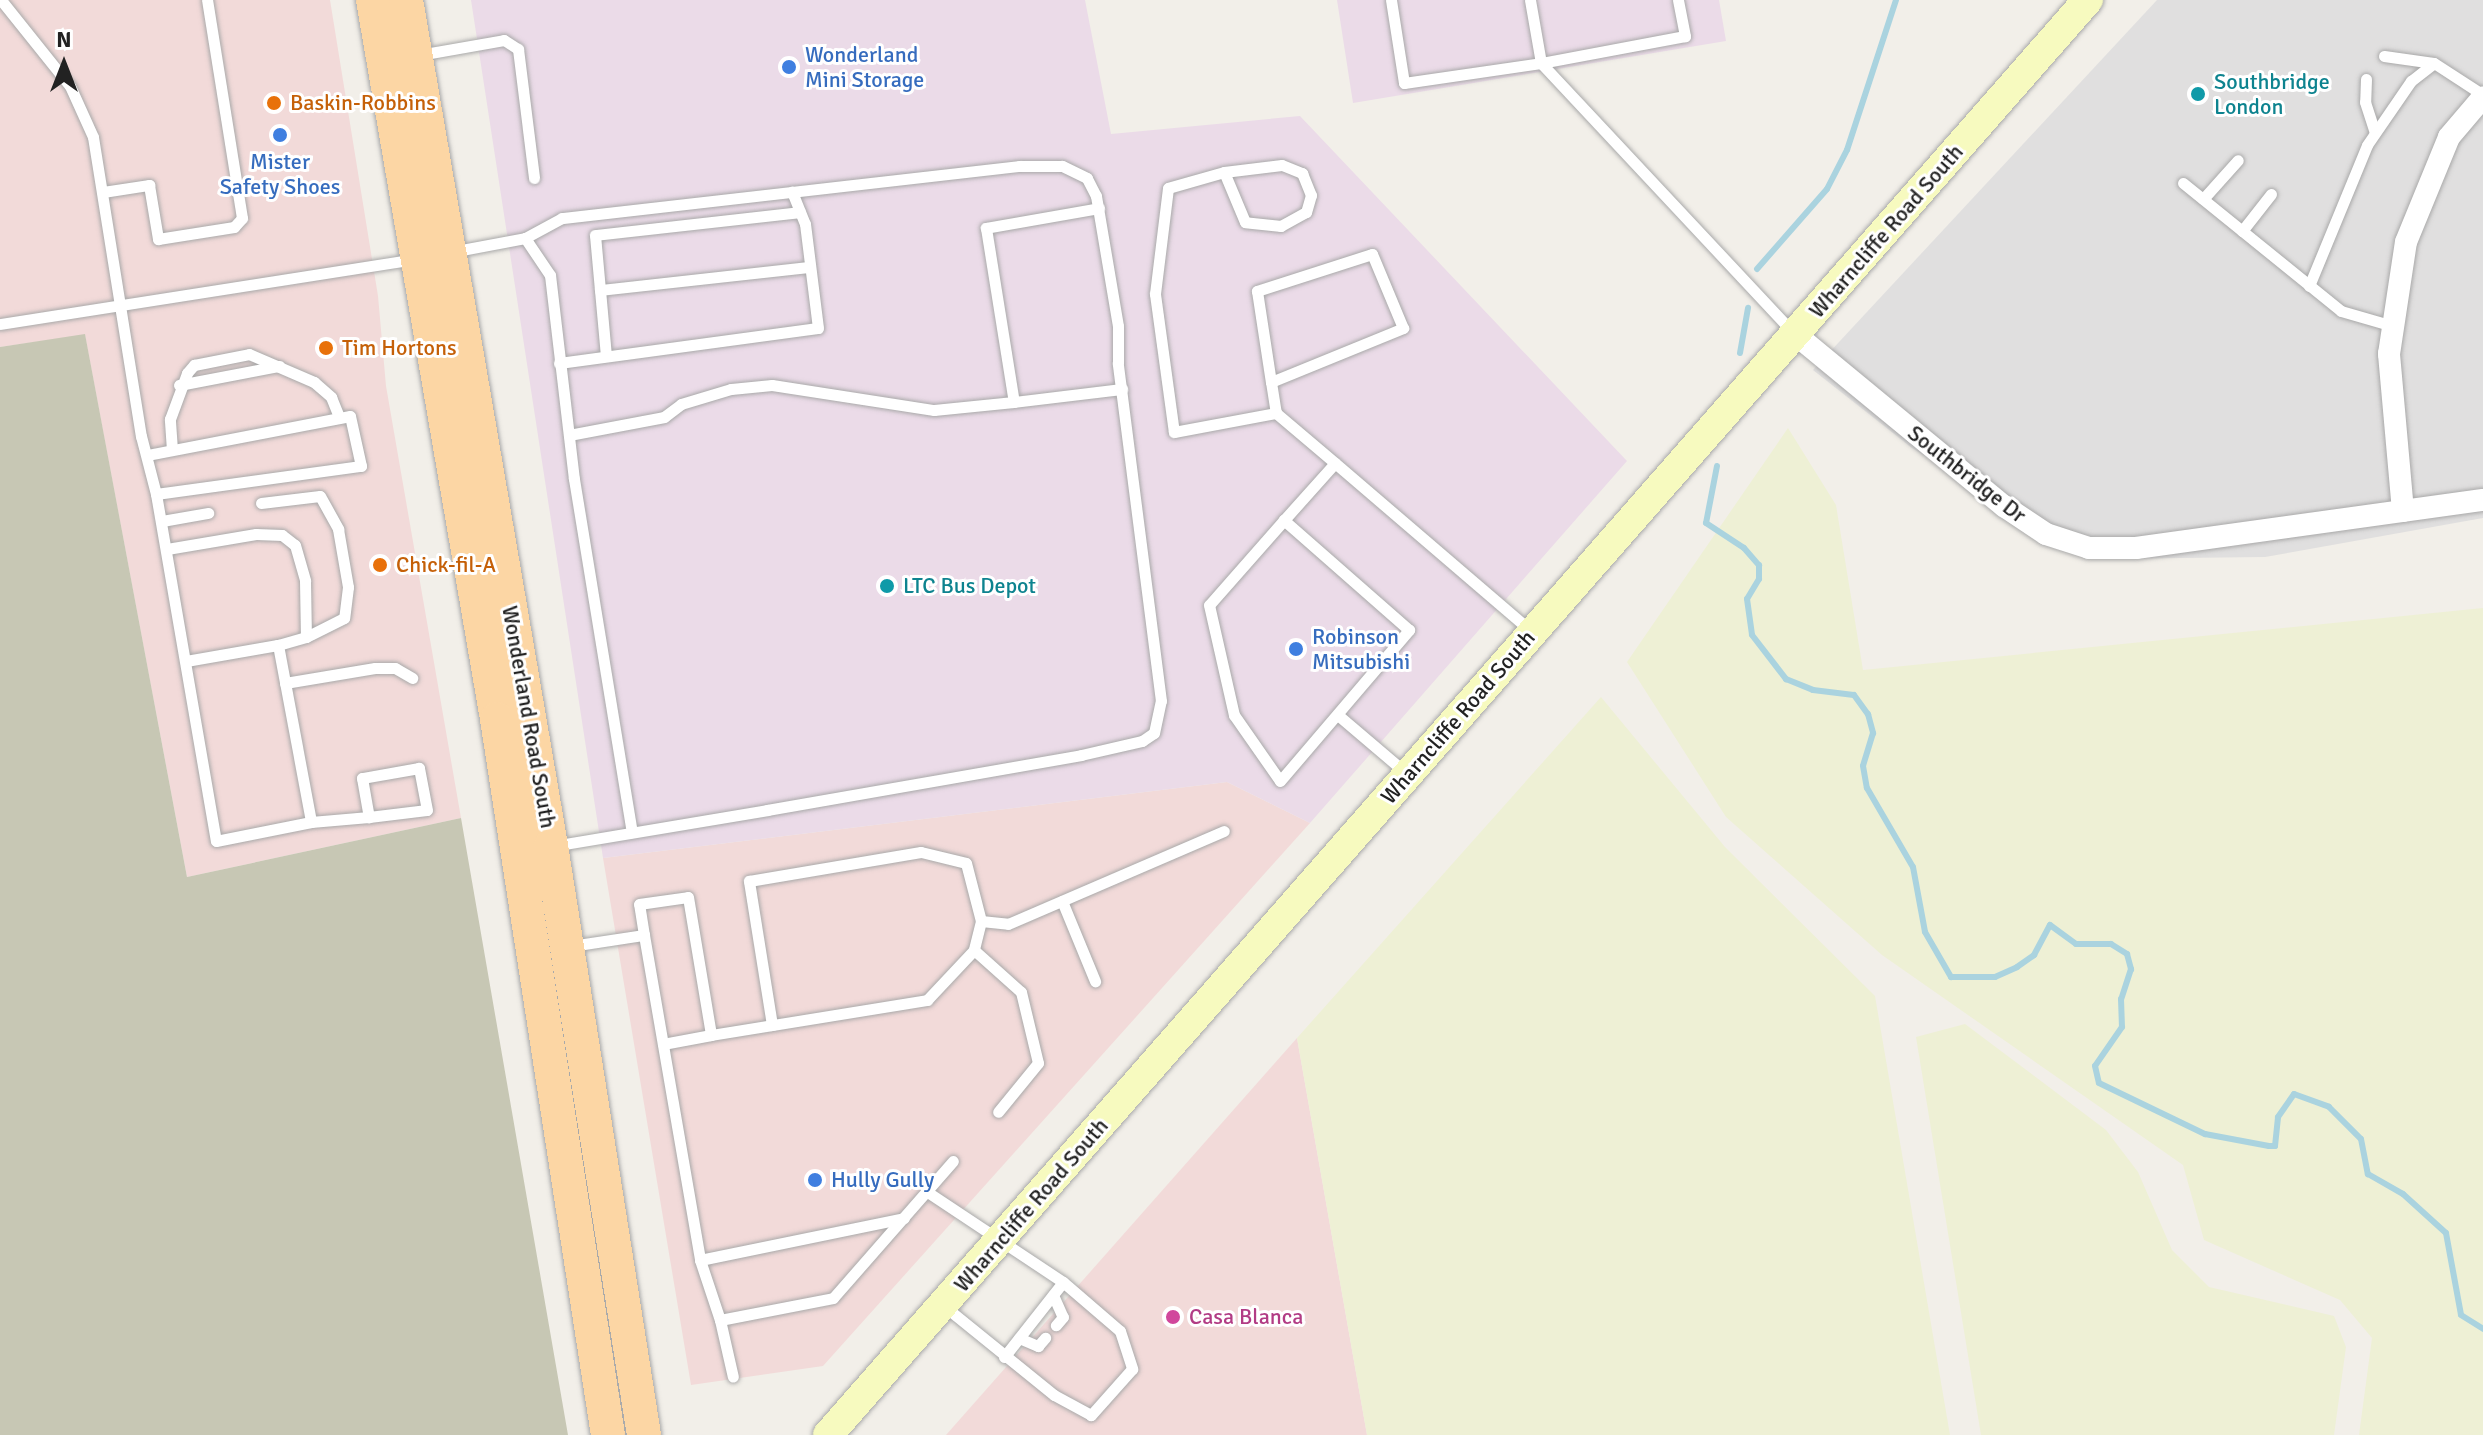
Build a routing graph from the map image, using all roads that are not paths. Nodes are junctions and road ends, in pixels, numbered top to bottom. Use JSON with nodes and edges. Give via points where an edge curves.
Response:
{"nodes":[{"id":1,"x":1,"y":0,"type":"edge"},
{"id":2,"x":207,"y":0,"type":"edge"},
{"id":3,"x":373,"y":0,"type":"edge"},
{"id":4,"x":406,"y":0,"type":"edge"},
{"id":5,"x":1391,"y":0,"type":"edge"},
{"id":6,"x":1530,"y":0,"type":"edge"},
{"id":7,"x":1678,"y":0,"type":"edge"},
{"id":8,"x":2088,"y":0,"type":"edge"},
{"id":9,"x":415,"y":56,"type":"junction"},
{"id":10,"x":2384,"y":56,"type":"dead end"},
{"id":11,"x":1541,"y":63,"type":"junction"},
{"id":12,"x":2434,"y":63,"type":"junction"},
{"id":13,"x":2366,"y":79,"type":"dead end"},
{"id":14,"x":2483,"y":96,"type":"edge"},
{"id":15,"x":2375,"y":132,"type":"junction"},
{"id":16,"x":2238,"y":160,"type":"dead end"},
{"id":17,"x":1224,"y":172,"type":"junction"},
{"id":18,"x":534,"y":178,"type":"dead end"},
{"id":19,"x":2183,"y":183,"type":"dead end"},
{"id":20,"x":103,"y":192,"type":"junction"},
{"id":21,"x":792,"y":192,"type":"junction"},
{"id":22,"x":2271,"y":194,"type":"dead end"},
{"id":23,"x":2203,"y":199,"type":"junction"},
{"id":24,"x":1099,"y":208,"type":"junction"},
{"id":25,"x":800,"y":212,"type":"junction"},
{"id":26,"x":2242,"y":231,"type":"junction"},
{"id":27,"x":525,"y":238,"type":"junction"},
{"id":28,"x":434,"y":255,"type":"junction"},
{"id":29,"x":810,"y":267,"type":"junction"},
{"id":30,"x":2309,"y":286,"type":"junction"},
{"id":31,"x":600,"y":290,"type":"junction"},
{"id":32,"x":123,"y":305,"type":"junction"},
{"id":33,"x":0,"y":324,"type":"edge"},
{"id":34,"x":2393,"y":326,"type":"junction"},
{"id":35,"x":1795,"y":334,"type":"junction"},
{"id":36,"x":606,"y":356,"type":"junction"},
{"id":37,"x":559,"y":363,"type":"junction"},
{"id":38,"x":279,"y":366,"type":"junction"},
{"id":39,"x":1271,"y":382,"type":"junction"},
{"id":40,"x":179,"y":385,"type":"junction"},
{"id":41,"x":1122,"y":389,"type":"junction"},
{"id":42,"x":1014,"y":402,"type":"junction"},
{"id":43,"x":1276,"y":413,"type":"junction"},
{"id":44,"x":339,"y":417,"type":"junction"},
{"id":45,"x":569,"y":435,"type":"junction"},
{"id":46,"x":172,"y":450,"type":"junction"},
{"id":47,"x":147,"y":455,"type":"junction"},
{"id":48,"x":1335,"y":463,"type":"junction"},
{"id":49,"x":156,"y":494,"type":"junction"},
{"id":50,"x":2483,"y":500,"type":"edge"},
{"id":51,"x":261,"y":503,"type":"dead end"},
{"id":52,"x":2403,"y":511,"type":"junction"},
{"id":53,"x":208,"y":513,"type":"dead end"},
{"id":54,"x":1284,"y":520,"type":"junction"},
{"id":55,"x":162,"y":521,"type":"junction"},
{"id":56,"x":167,"y":549,"type":"junction"},
{"id":57,"x":1533,"y":632,"type":"junction"},
{"id":58,"x":306,"y":637,"type":"junction"},
{"id":59,"x":278,"y":645,"type":"junction"},
{"id":60,"x":186,"y":661,"type":"junction"},
{"id":61,"x":412,"y":678,"type":"dead end"},
{"id":62,"x":285,"y":683,"type":"junction"},
{"id":63,"x":1339,"y":716,"type":"junction"},
{"id":64,"x":1408,"y":774,"type":"junction"},
{"id":65,"x":369,"y":817,"type":"junction"},
{"id":66,"x":311,"y":822,"type":"junction"},
{"id":67,"x":1224,"y":831,"type":"dead end"},
{"id":68,"x":632,"y":832,"type":"junction"},
{"id":69,"x":534,"y":849,"type":"junction"},
{"id":70,"x":1062,"y":901,"type":"junction"},
{"id":71,"x":981,"y":921,"type":"junction"},
{"id":72,"x":644,"y":935,"type":"junction"},
{"id":73,"x":567,"y":947,"type":"junction"},
{"id":74,"x":974,"y":950,"type":"junction"},
{"id":75,"x":1095,"y":981,"type":"dead end"},
{"id":76,"x":772,"y":1025,"type":"junction"},
{"id":77,"x":711,"y":1035,"type":"junction"},
{"id":78,"x":663,"y":1044,"type":"junction"},
{"id":79,"x":998,"y":1112,"type":"dead end"},
{"id":80,"x":953,"y":1161,"type":"dead end"},
{"id":81,"x":929,"y":1193,"type":"junction"},
{"id":82,"x":904,"y":1218,"type":"junction"},
{"id":83,"x":1000,"y":1239,"type":"junction"},
{"id":84,"x":700,"y":1260,"type":"junction"},
{"id":85,"x":1063,"y":1282,"type":"junction"},
{"id":86,"x":1053,"y":1295,"type":"junction"},
{"id":87,"x":943,"y":1305,"type":"junction"},
{"id":88,"x":720,"y":1320,"type":"junction"},
{"id":89,"x":1056,"y":1325,"type":"dead end"},
{"id":90,"x":1019,"y":1338,"type":"junction"},
{"id":91,"x":1045,"y":1338,"type":"dead end"},
{"id":92,"x":1004,"y":1357,"type":"junction"},
{"id":93,"x":733,"y":1377,"type":"dead end"},
{"id":94,"x":608,"y":1435,"type":"edge"},
{"id":95,"x":644,"y":1435,"type":"edge"},
{"id":96,"x":828,"y":1435,"type":"edge"}],
"edges":[{"from":1,"to":20,"type":"lane","via":[[70,86],[93,137]]},
{"from":2,"to":20,"type":"lane","via":[[242,218],[234,227],[158,239],[149,185]]},
{"from":3,"to":28,"type":"main road","name":"Wonderland Road South"},
{"from":4,"to":9,"type":"main road","name":"Wonderland Road South"},
{"from":5,"to":11,"type":"lane","via":[[1404,83]]},
{"from":6,"to":11,"type":"lane"},
{"from":7,"to":11,"type":"lane","via":[[1685,36]]},
{"from":8,"to":35,"type":"main road","name":"Wharncliffe Road South"},
{"from":9,"to":18,"type":"lane","via":[[504,40],[518,49]]},
{"from":9,"to":28,"type":"main road","name":"Wonderland Road South"},
{"from":10,"to":12,"type":"lane"},
{"from":11,"to":35,"type":"lane"},
{"from":12,"to":14,"type":"lane"},
{"from":12,"to":15,"type":"lane","via":[[2411,81]]},
{"from":13,"to":15,"type":"lane","via":[[2365,102]]},
{"from":14,"to":34,"type":"street","via":[[2449,137],[2406,242]]},
{"from":15,"to":30,"type":"lane"},
{"from":16,"to":23,"type":"lane"},
{"from":17,"to":17,"type":"lane","via":[[1245,222],[1281,226],[1306,212],[1311,195],[1302,173],[1282,165]]},
{"from":17,"to":43,"type":"lane","via":[[1168,188],[1155,294],[1174,432]]},
{"from":19,"to":23,"type":"lane"},
{"from":20,"to":32,"type":"lane"},
{"from":21,"to":24,"type":"lane","via":[[1044,164],[1087,178]]},
{"from":21,"to":25,"type":"lane"},
{"from":21,"to":27,"type":"lane","via":[[562,218]]},
{"from":22,"to":26,"type":"lane"},
{"from":23,"to":26,"type":"lane"},
{"from":24,"to":41,"type":"lane"},
{"from":24,"to":42,"type":"lane","via":[[986,228]]},
{"from":25,"to":29,"type":"lane"},
{"from":25,"to":31,"type":"lane","via":[[595,235]]},
{"from":26,"to":30,"type":"lane"},
{"from":27,"to":28,"type":"lane"},
{"from":27,"to":37,"type":"lane","via":[[550,275]]},
{"from":28,"to":32,"type":"lane"},
{"from":28,"to":69,"type":"main road","name":"Wonderland Road South"},
{"from":29,"to":31,"type":"lane"},
{"from":29,"to":36,"type":"lane","via":[[818,328]]},
{"from":30,"to":34,"type":"lane","via":[[2341,311]]},
{"from":31,"to":36,"type":"lane"},
{"from":32,"to":33,"type":"lane"},
{"from":32,"to":47,"type":"lane"},
{"from":34,"to":52,"type":"street","via":[[2389,354]]},
{"from":35,"to":52,"type":"street","name":"Southbridge Dr","via":[[2004,506],[2046,534],[2089,548],[2136,548]]},
{"from":35,"to":57,"type":"main road","name":"Wharncliffe Road South"},
{"from":36,"to":37,"type":"lane"},
{"from":37,"to":45,"type":"lane"},
{"from":38,"to":40,"type":"lane"},
{"from":38,"to":40,"type":"lane","via":[[249,354],[194,365]]},
{"from":38,"to":44,"type":"lane","via":[[314,382],[331,397]]},
{"from":39,"to":39,"type":"lane","via":[[1257,291],[1372,254],[1403,328]]},
{"from":39,"to":43,"type":"lane"},
{"from":40,"to":46,"type":"lane","via":[[170,419]]},
{"from":41,"to":42,"type":"lane"},
{"from":41,"to":68,"type":"lane","via":[[1161,701],[1154,733],[1142,741],[1081,755]]},
{"from":42,"to":45,"type":"lane","via":[[934,410],[772,385],[731,389],[681,404],[664,417]]},
{"from":43,"to":48,"type":"lane"},
{"from":44,"to":46,"type":"lane"},
{"from":44,"to":49,"type":"lane","via":[[350,416],[361,466]]},
{"from":45,"to":68,"type":"lane"},
{"from":46,"to":47,"type":"lane"},
{"from":47,"to":49,"type":"lane"},
{"from":48,"to":54,"type":"lane"},
{"from":48,"to":57,"type":"lane"},
{"from":49,"to":55,"type":"lane"},
{"from":50,"to":52,"type":"street","name":"Southbridge Dr"},
{"from":51,"to":58,"type":"lane","via":[[320,496],[338,529],[348,587],[344,618]]},
{"from":53,"to":55,"type":"lane"},
{"from":54,"to":63,"type":"lane","via":[[1409,630]]},
{"from":54,"to":63,"type":"lane","via":[[1209,605],[1234,715],[1280,781]]},
{"from":55,"to":56,"type":"lane"},
{"from":56,"to":58,"type":"lane","via":[[282,535],[302,561]]},
{"from":56,"to":60,"type":"lane"},
{"from":57,"to":64,"type":"main road","name":"Wharncliffe Road South"},
{"from":58,"to":59,"type":"lane"},
{"from":59,"to":60,"type":"lane"},
{"from":59,"to":62,"type":"lane"},
{"from":60,"to":66,"type":"lane","via":[[216,841]]},
{"from":61,"to":62,"type":"lane","via":[[395,668],[375,668]]},
{"from":62,"to":66,"type":"lane"},
{"from":63,"to":64,"type":"lane"},
{"from":64,"to":83,"type":"main road","name":"Wharncliffe Road South"},
{"from":65,"to":65,"type":"lane","via":[[427,810],[419,768],[362,778]]},
{"from":65,"to":66,"type":"lane"},
{"from":67,"to":70,"type":"lane"},
{"from":68,"to":69,"type":"lane"},
{"from":69,"to":73,"type":"main road","name":"Wonderland Road South"},
{"from":69,"to":94,"type":"main road","name":"Wonderland Road South"},
{"from":70,"to":71,"type":"lane","via":[[1008,924]]},
{"from":70,"to":75,"type":"lane"},
{"from":71,"to":74,"type":"lane"},
{"from":71,"to":76,"type":"lane","via":[[966,863],[921,852],[749,881]]},
{"from":72,"to":73,"type":"lane"},
{"from":72,"to":77,"type":"lane","via":[[639,904],[688,897]]},
{"from":72,"to":78,"type":"lane"},
{"from":73,"to":95,"type":"main road","name":"Wonderland Road South"},
{"from":74,"to":76,"type":"lane","via":[[927,1000]]},
{"from":74,"to":79,"type":"lane","via":[[1021,992],[1038,1063]]},
{"from":76,"to":77,"type":"lane"},
{"from":77,"to":78,"type":"lane"},
{"from":78,"to":84,"type":"lane"},
{"from":80,"to":81,"type":"lane"},
{"from":81,"to":82,"type":"lane"},
{"from":81,"to":83,"type":"lane"},
{"from":82,"to":84,"type":"lane"},
{"from":82,"to":88,"type":"lane","via":[[833,1298]]},
{"from":83,"to":85,"type":"lane"},
{"from":83,"to":87,"type":"main road","name":"Wharncliffe Road South"},
{"from":84,"to":88,"type":"lane"},
{"from":85,"to":86,"type":"lane"},
{"from":85,"to":92,"type":"lane","via":[[1120,1331],[1132,1369],[1091,1415]]},
{"from":86,"to":89,"type":"lane","via":[[1063,1317]]},
{"from":86,"to":90,"type":"lane"},
{"from":87,"to":92,"type":"lane"},
{"from":87,"to":96,"type":"main road","name":"Wharncliffe Road South"},
{"from":88,"to":93,"type":"lane"},
{"from":90,"to":91,"type":"lane","via":[[1038,1346]]},
{"from":90,"to":92,"type":"lane"}]}
